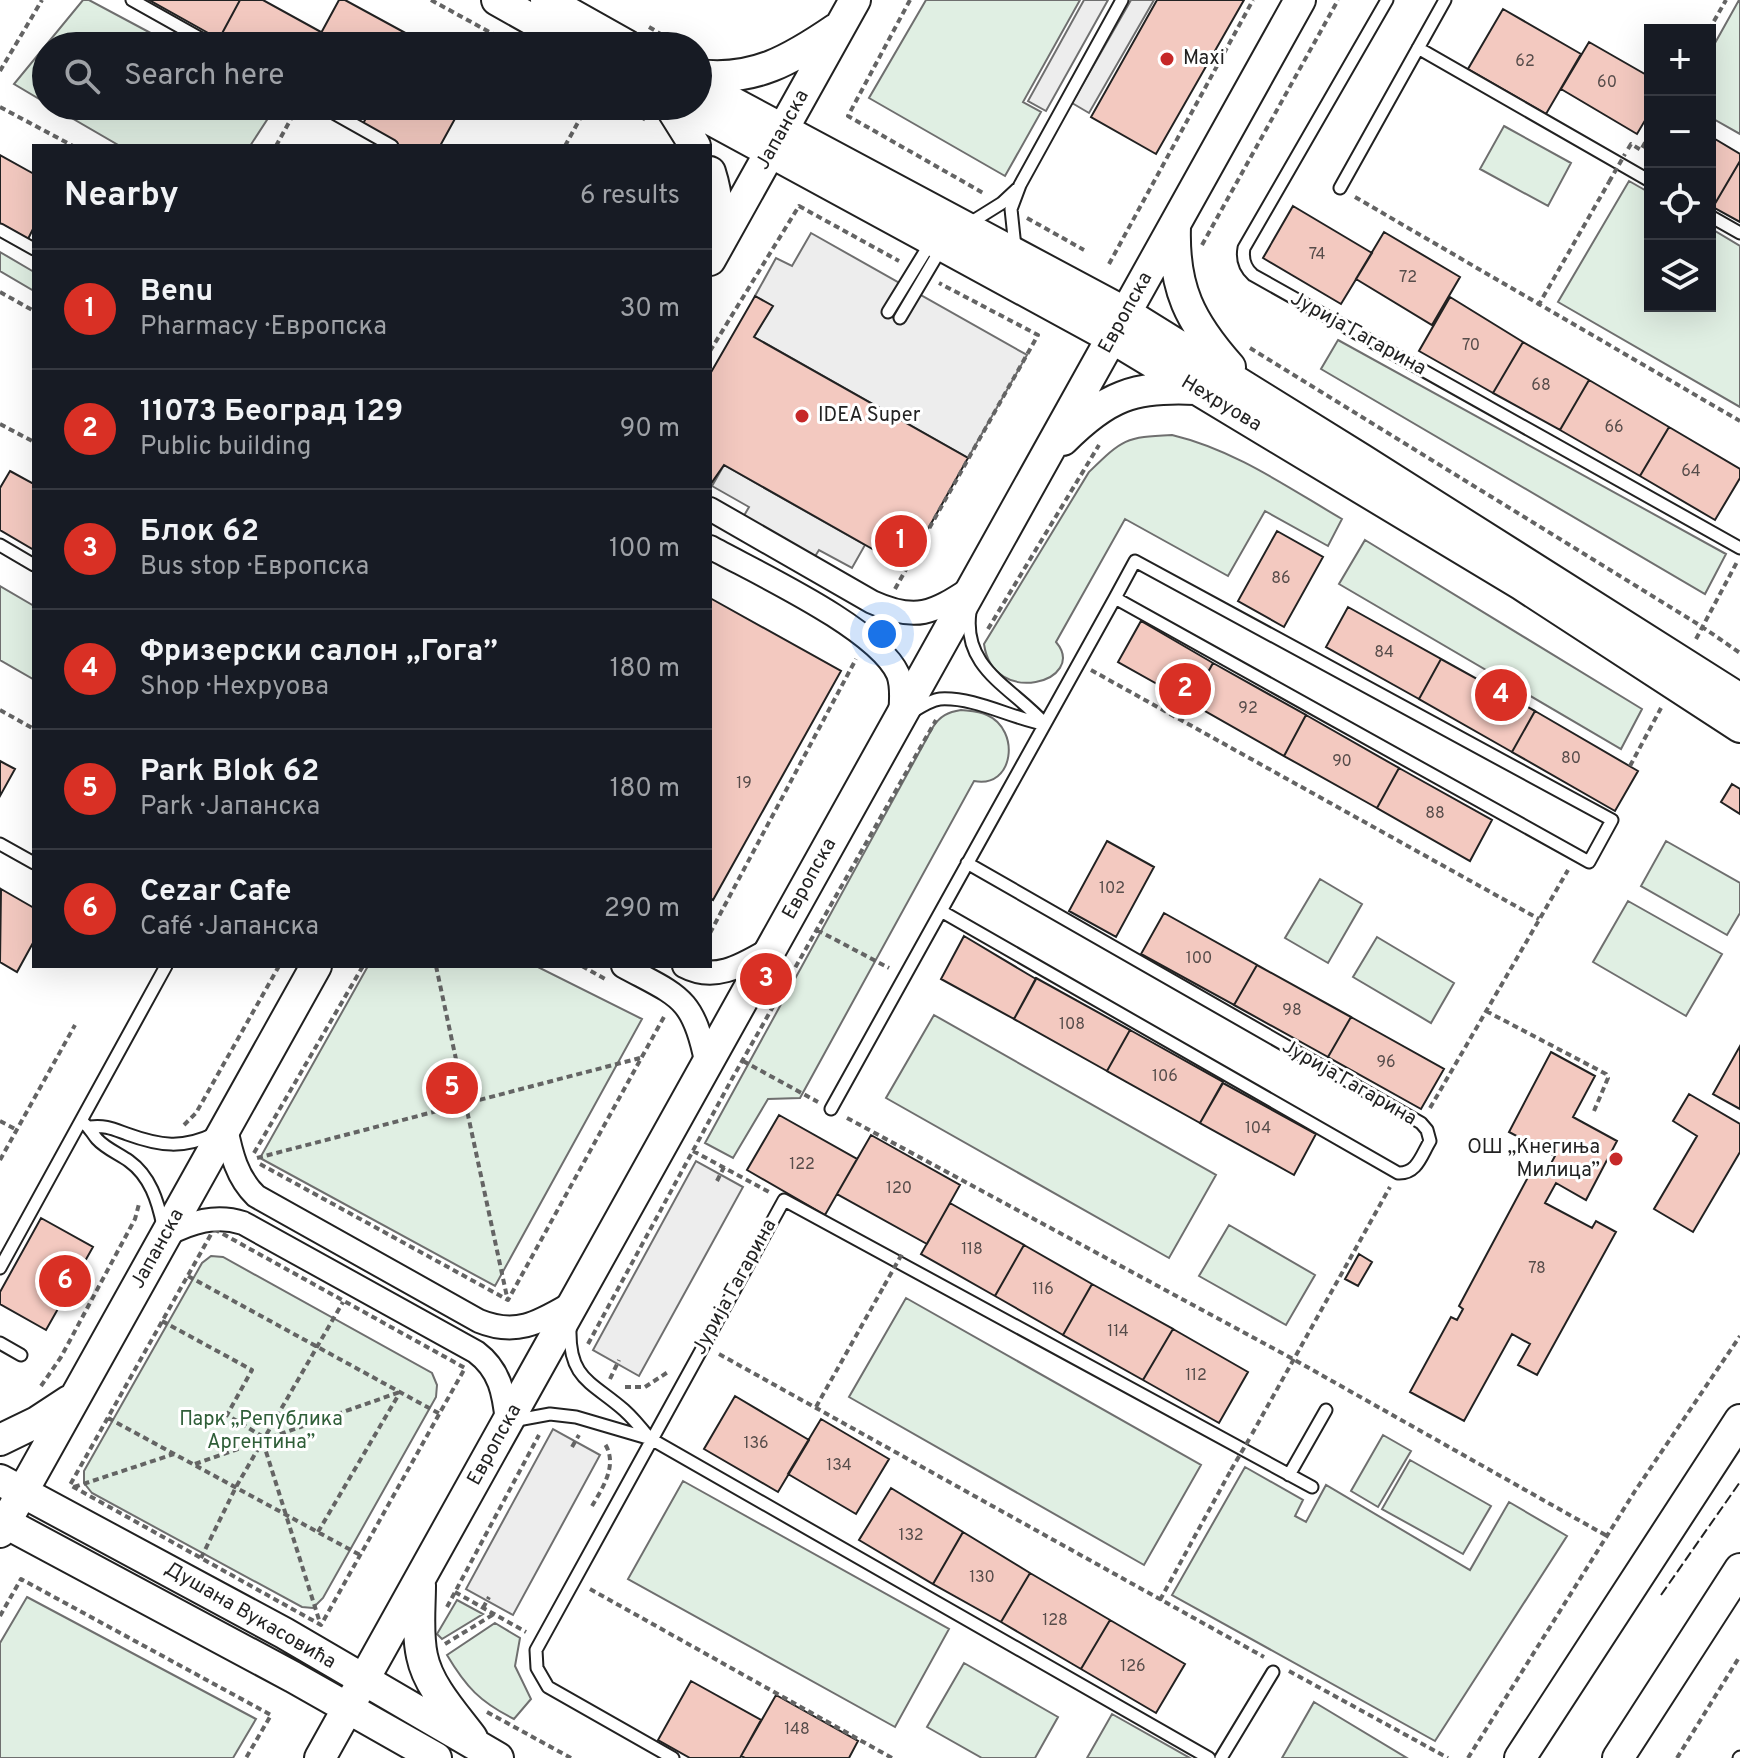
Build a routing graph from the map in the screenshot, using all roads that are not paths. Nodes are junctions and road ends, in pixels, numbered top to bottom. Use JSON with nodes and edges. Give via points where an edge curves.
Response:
{"nodes":[{"id":1,"x":132,"y":0,"type":"edge"},
{"id":2,"x":497,"y":0,"type":"edge"},
{"id":3,"x":546,"y":0,"type":"edge"},
{"id":4,"x":1122,"y":0,"type":"edge"},
{"id":5,"x":1300,"y":0,"type":"edge"},
{"id":6,"x":1387,"y":0,"type":"edge"},
{"id":7,"x":1445,"y":0,"type":"edge"},
{"id":8,"x":848,"y":13,"type":"edge"},
{"id":9,"x":189,"y":32,"type":"edge"},
{"id":10,"x":554,"y":32,"type":"edge"},
{"id":11,"x":603,"y":32,"type":"edge"},
{"id":12,"x":1418,"y":48,"type":"junction"},
{"id":13,"x":712,"y":75,"type":"edge"},
{"id":14,"x":712,"y":94,"type":"edge"},
{"id":15,"x":712,"y":116,"type":"edge"},
{"id":16,"x":346,"y":120,"type":"edge"},
{"id":17,"x":679,"y":120,"type":"edge"},
{"id":18,"x":776,"y":141,"type":"junction"},
{"id":19,"x":388,"y":144,"type":"edge"},
{"id":20,"x":694,"y":144,"type":"edge"},
{"id":21,"x":1644,"y":178,"type":"edge"},
{"id":22,"x":712,"y":179,"type":"edge"},
{"id":23,"x":1340,"y":188,"type":"road end"},
{"id":24,"x":1006,"y":206,"type":"junction"},
{"id":25,"x":1716,"y":219,"type":"edge"},
{"id":26,"x":1175,"y":225,"type":"junction"},
{"id":27,"x":965,"y":226,"type":"junction"},
{"id":28,"x":0,"y":230,"type":"edge"},
{"id":29,"x":1740,"y":233,"type":"edge"},
{"id":30,"x":936,"y":244,"type":"junction"},
{"id":31,"x":32,"y":248,"type":"edge"},
{"id":32,"x":712,"y":251,"type":"edge"},
{"id":33,"x":1016,"y":253,"type":"junction"},
{"id":34,"x":712,"y":255,"type":"edge"},
{"id":35,"x":920,"y":272,"type":"junction"},
{"id":36,"x":888,"y":312,"type":"dead end"},
{"id":37,"x":900,"y":318,"type":"dead end"},
{"id":38,"x":1119,"y":326,"type":"junction"},
{"id":39,"x":1197,"y":389,"type":"junction"},
{"id":40,"x":1253,"y":392,"type":"junction"},
{"id":41,"x":1045,"y":458,"type":"junction"},
{"id":42,"x":712,"y":510,"type":"edge"},
{"id":43,"x":0,"y":545,"type":"edge"},
{"id":44,"x":712,"y":548,"type":"edge"},
{"id":45,"x":1740,"y":548,"type":"edge"},
{"id":46,"x":32,"y":564,"type":"edge"},
{"id":47,"x":974,"y":586,"type":"junction"},
{"id":48,"x":1115,"y":598,"type":"junction"},
{"id":49,"x":1740,"y":699,"type":"edge"},
{"id":50,"x":900,"y":718,"type":"junction"},
{"id":51,"x":1045,"y":724,"type":"junction"},
{"id":52,"x":1740,"y":727,"type":"edge"},
{"id":53,"x":0,"y":844,"type":"edge"},
{"id":54,"x":32,"y":862,"type":"edge"},
{"id":55,"x":967,"y":863,"type":"junction"},
{"id":56,"x":941,"y":911,"type":"junction"},
{"id":57,"x":773,"y":947,"type":"junction"},
{"id":58,"x":165,"y":968,"type":"edge"},
{"id":59,"x":315,"y":968,"type":"edge"},
{"id":60,"x":690,"y":968,"type":"edge"},
{"id":61,"x":614,"y":973,"type":"edge"},
{"id":62,"x":706,"y":1061,"type":"junction"},
{"id":63,"x":831,"y":1109,"type":"road end"},
{"id":64,"x":86,"y":1124,"type":"junction"},
{"id":65,"x":226,"y":1128,"type":"junction"},
{"id":66,"x":166,"y":1235,"type":"junction"},
{"id":67,"x":4,"y":1251,"type":"edge"},
{"id":68,"x":0,"y":1268,"type":"edge"},
{"id":69,"x":576,"y":1301,"type":"junction"},
{"id":70,"x":0,"y":1343,"type":"edge"},
{"id":71,"x":21,"y":1355,"type":"dead end"},
{"id":72,"x":76,"y":1394,"type":"junction"},
{"id":73,"x":1326,"y":1410,"type":"dead end"},
{"id":74,"x":1740,"y":1420,"type":"edge"},
{"id":75,"x":507,"y":1422,"type":"junction"},
{"id":76,"x":651,"y":1439,"type":"junction"},
{"id":77,"x":0,"y":1440,"type":"edge"},
{"id":78,"x":1289,"y":1475,"type":"junction"},
{"id":79,"x":11,"y":1486,"type":"edge"},
{"id":80,"x":1312,"y":1487,"type":"dead end"},
{"id":81,"x":2,"y":1525,"type":"edge"},
{"id":82,"x":1740,"y":1569,"type":"edge"},
{"id":83,"x":421,"y":1578,"type":"junction"},
{"id":84,"x":1275,"y":1667,"type":"road end"},
{"id":85,"x":364,"y":1681,"type":"junction"},
{"id":86,"x":348,"y":1708,"type":"junction"},
{"id":87,"x":489,"y":1753,"type":"edge"},
{"id":88,"x":320,"y":1758,"type":"edge"},
{"id":89,"x":436,"y":1758,"type":"edge"},
{"id":90,"x":673,"y":1758,"type":"edge"},
{"id":91,"x":1209,"y":1758,"type":"edge"},
{"id":92,"x":1221,"y":1758,"type":"edge"},
{"id":93,"x":1520,"y":1758,"type":"edge"},
{"id":94,"x":1618,"y":1758,"type":"edge"}],
"edges":[{"from":1,"to":9,"type":"lane"},
{"from":2,"to":10,"type":"street"},
{"from":3,"to":11,"type":"street"},
{"from":4,"to":24,"type":"lane"},
{"from":5,"to":26,"type":"street","name":"Европска"},
{"from":6,"to":45,"type":"lane","name":"Јурија Гагарина","via":[[1244,248],[1246,267]]},
{"from":7,"to":12,"type":"lane"},
{"from":8,"to":13,"type":"street","via":[[792,59],[767,69]]},
{"from":8,"to":18,"type":"street","name":"Јапанска"},
{"from":12,"to":21,"type":"lane"},
{"from":12,"to":23,"type":"lane"},
{"from":14,"to":18,"type":"street","name":"Нехруова"},
{"from":15,"to":18,"type":"street","name":"Нехруова"},
{"from":16,"to":19,"type":"lane"},
{"from":17,"to":20,"type":"street"},
{"from":18,"to":27,"type":"street","name":"Нехруова"},
{"from":18,"to":30,"type":"street","name":"Нехруова"},
{"from":18,"to":34,"type":"street","name":"Јапанска"},
{"from":22,"to":32,"type":"street","via":[[719,221]]},
{"from":24,"to":27,"type":"lane"},
{"from":24,"to":33,"type":"lane"},
{"from":25,"to":29,"type":"lane"},
{"from":26,"to":38,"type":"street","name":"Европска"},
{"from":26,"to":40,"type":"street","via":[[1176,267],[1194,322]]},
{"from":27,"to":33,"type":"street","name":"Нехруова"},
{"from":28,"to":31,"type":"lane"},
{"from":30,"to":35,"type":"lane"},
{"from":30,"to":38,"type":"street","name":"Нехруова"},
{"from":33,"to":38,"type":"street","name":"Нехруова"},
{"from":35,"to":36,"type":"lane"},
{"from":35,"to":37,"type":"lane"},
{"from":38,"to":39,"type":"street","name":"Нехруова"},
{"from":38,"to":40,"type":"street","name":"Нехруова"},
{"from":38,"to":41,"type":"street","name":"Европска"},
{"from":39,"to":41,"type":"street","via":[[1130,392],[1080,423]]},
{"from":39,"to":52,"type":"street","name":"Нехруова","via":[[1522,585]]},
{"from":40,"to":49,"type":"street","name":"Нехруова"},
{"from":41,"to":47,"type":"street","name":"Европска"},
{"from":42,"to":47,"type":"street","via":[[898,612],[942,607]]},
{"from":43,"to":46,"type":"lane"},
{"from":44,"to":50,"type":"street","via":[[875,644],[899,676]]},
{"from":47,"to":50,"type":"street","name":"Европска"},
{"from":47,"to":51,"type":"lane","via":[[968,627],[974,652],[990,675]]},
{"from":48,"to":48,"type":"lane","via":[[1135,561],[1612,820],[1589,862]]},
{"from":48,"to":51,"type":"lane"},
{"from":50,"to":51,"type":"lane","via":[[929,702],[947,700]]},
{"from":50,"to":57,"type":"street","name":"Европска"},
{"from":51,"to":55,"type":"lane"},
{"from":53,"to":54,"type":"lane"},
{"from":55,"to":56,"type":"lane"},
{"from":55,"to":56,"type":"lane","name":"Јурија Гагарина","via":[[1421,1123],[1430,1141],[1414,1170],[1398,1173]]},
{"from":56,"to":63,"type":"lane"},
{"from":57,"to":60,"type":"street","via":[[726,972]]},
{"from":57,"to":62,"type":"street","name":"Европска"},
{"from":58,"to":64,"type":"lane"},
{"from":59,"to":65,"type":"street","name":"Јапанска"},
{"from":61,"to":62,"type":"street","via":[[682,1001],[699,1029]]},
{"from":62,"to":69,"type":"street","name":"Европска"},
{"from":64,"to":65,"type":"lane","via":[[165,1144],[193,1144]]},
{"from":64,"to":66,"type":"lane","via":[[146,1178]]},
{"from":64,"to":67,"type":"lane"},
{"from":65,"to":66,"type":"street","name":"Јапанска"},
{"from":65,"to":69,"type":"street","via":[[241,1177],[256,1196],[479,1321],[496,1328],[530,1325]]},
{"from":66,"to":72,"type":"street","name":"Јапанска"},
{"from":66,"to":75,"type":"street","via":[[219,1218],[243,1223],[476,1352],[500,1379]]},
{"from":67,"to":68,"type":"lane"},
{"from":69,"to":75,"type":"street","name":"Европска"},
{"from":69,"to":76,"type":"lane","via":[[569,1347],[576,1367]]},
{"from":70,"to":71,"type":"lane"},
{"from":72,"to":77,"type":"street"},
{"from":72,"to":79,"type":"street","name":"Јапанска"},
{"from":73,"to":78,"type":"lane"},
{"from":74,"to":93,"type":"street"},
{"from":75,"to":76,"type":"lane","via":[[550,1414],[576,1417]]},
{"from":75,"to":83,"type":"street","name":"Европска"},
{"from":76,"to":78,"type":"lane","name":"Јурија Гагарина","via":[[784,1200]]},
{"from":76,"to":90,"type":"lane","name":"Јурија Гагарина","via":[[536,1650],[537,1668],[548,1687]]},
{"from":76,"to":91,"type":"lane"},
{"from":78,"to":80,"type":"lane","name":"Јурија Гагарина"},
{"from":79,"to":81,"type":"street","name":"Јапанска"},
{"from":79,"to":85,"type":"street","name":"Душана Вукасовића"},
{"from":81,"to":86,"type":"street","name":"Душана Вукасовића"},
{"from":82,"to":94,"type":"street"},
{"from":83,"to":85,"type":"street","name":"Европска"},
{"from":83,"to":87,"type":"street","via":[[425,1668],[444,1700]]},
{"from":84,"to":92,"type":"lane"},
{"from":85,"to":86,"type":"street","name":"Европска"},
{"from":85,"to":87,"type":"street","name":"Душана Вукасовића"},
{"from":86,"to":88,"type":"street","name":"Европска"},
{"from":86,"to":89,"type":"street","name":"Душана Вукасовића"}]}
